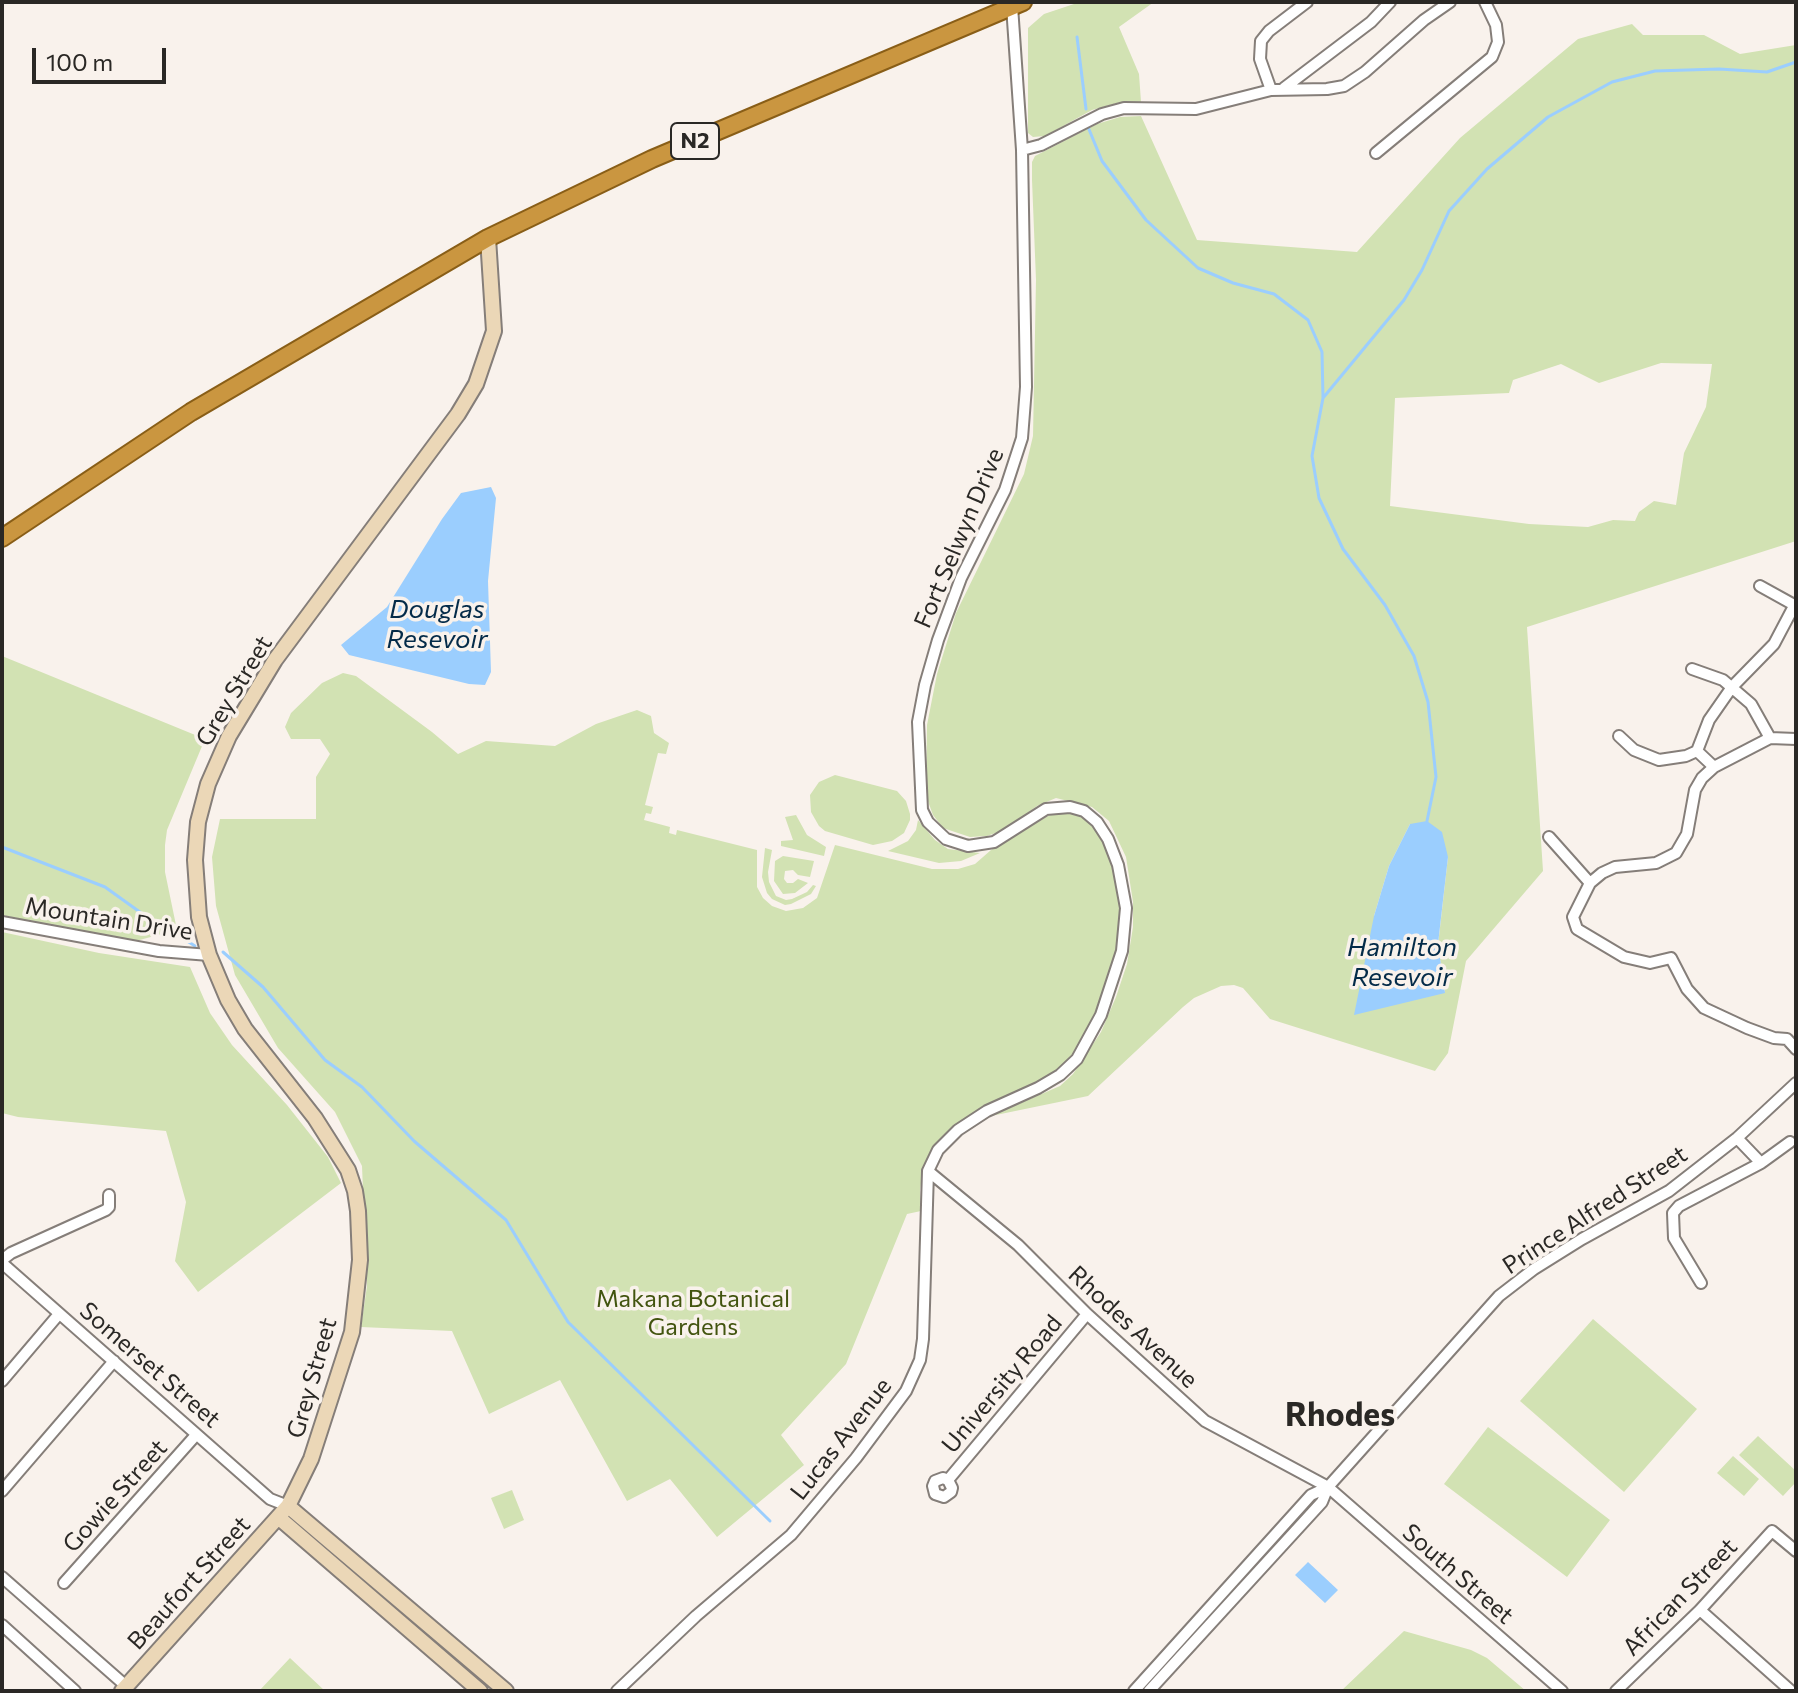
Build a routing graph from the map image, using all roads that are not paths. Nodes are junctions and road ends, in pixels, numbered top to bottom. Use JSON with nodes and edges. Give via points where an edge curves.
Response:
{"nodes":[{"id":1,"x":1307,"y":2,"type":"edge"},
{"id":2,"x":1390,"y":2,"type":"edge"},
{"id":3,"x":1450,"y":2,"type":"edge"},
{"id":4,"x":1485,"y":2,"type":"edge"},
{"id":5,"x":1017,"y":4,"type":"edge"},
{"id":6,"x":1284,"y":88,"type":"junction"},
{"id":7,"x":1271,"y":90,"type":"junction"},
{"id":8,"x":1022,"y":150,"type":"junction"},
{"id":9,"x":1376,"y":153,"type":"dead end"},
{"id":10,"x":488,"y":238,"type":"junction"},
{"id":11,"x":2,"y":538,"type":"edge"},
{"id":12,"x":1760,"y":586,"type":"dead end"},
{"id":13,"x":1795,"y":606,"type":"edge"},
{"id":14,"x":1692,"y":669,"type":"dead end"},
{"id":15,"x":1732,"y":687,"type":"junction"},
{"id":16,"x":1619,"y":736,"type":"dead end"},
{"id":17,"x":1770,"y":738,"type":"junction"},
{"id":18,"x":1796,"y":739,"type":"edge"},
{"id":19,"x":1697,"y":751,"type":"junction"},
{"id":20,"x":1714,"y":767,"type":"junction"},
{"id":21,"x":1549,"y":837,"type":"dead end"},
{"id":22,"x":1590,"y":883,"type":"junction"},
{"id":23,"x":2,"y":922,"type":"edge"},
{"id":24,"x":209,"y":955,"type":"junction"},
{"id":25,"x":1796,"y":1049,"type":"edge"},
{"id":26,"x":1796,"y":1083,"type":"edge"},
{"id":27,"x":1737,"y":1138,"type":"junction"},
{"id":28,"x":1790,"y":1142,"type":"dead end"},
{"id":29,"x":1761,"y":1163,"type":"junction"},
{"id":30,"x":928,"y":1171,"type":"junction"},
{"id":31,"x":109,"y":1195,"type":"dead end"},
{"id":32,"x":2,"y":1262,"type":"edge"},
{"id":33,"x":1701,"y":1283,"type":"dead end"},
{"id":34,"x":59,"y":1314,"type":"junction"},
{"id":35,"x":1087,"y":1314,"type":"junction"},
{"id":36,"x":114,"y":1361,"type":"junction"},
{"id":37,"x":2,"y":1381,"type":"edge"},
{"id":38,"x":196,"y":1435,"type":"junction"},
{"id":39,"x":948,"y":1480,"type":"dead end"},
{"id":40,"x":1328,"y":1487,"type":"junction"},
{"id":41,"x":2,"y":1491,"type":"edge"},
{"id":42,"x":283,"y":1511,"type":"junction"},
{"id":43,"x":1796,"y":1551,"type":"edge"},
{"id":44,"x":349,"y":1557,"type":"junction"},
{"id":45,"x":338,"y":1570,"type":"junction"},
{"id":46,"x":2,"y":1577,"type":"edge"},
{"id":47,"x":64,"y":1583,"type":"dead end"},
{"id":48,"x":1700,"y":1610,"type":"junction"},
{"id":49,"x":426,"y":1623,"type":"junction"},
{"id":50,"x":2,"y":1625,"type":"edge"},
{"id":51,"x":413,"y":1633,"type":"junction"},
{"id":52,"x":124,"y":1689,"type":"edge"},
{"id":53,"x":75,"y":1691,"type":"edge"},
{"id":54,"x":480,"y":1691,"type":"edge"},
{"id":55,"x":506,"y":1691,"type":"edge"},
{"id":56,"x":617,"y":1691,"type":"edge"},
{"id":57,"x":1134,"y":1691,"type":"edge"},
{"id":58,"x":1149,"y":1691,"type":"edge"},
{"id":59,"x":1562,"y":1691,"type":"edge"},
{"id":60,"x":1616,"y":1691,"type":"edge"},
{"id":61,"x":1791,"y":1691,"type":"edge"}],
"edges":[{"from":1,"to":7,"type":"street","via":[[1261,41],[1260,59]]},
{"from":2,"to":6,"type":"street"},
{"from":3,"to":6,"type":"street","via":[[1344,86]]},
{"from":4,"to":9,"type":"street","via":[[1496,25],[1498,42],[1492,57]]},
{"from":5,"to":8,"type":"street","name":"Fort Selwyn Drive"},
{"from":5,"to":10,"type":"highway","number":"N2","via":[[652,159]]},
{"from":6,"to":7,"type":"street"},
{"from":7,"to":8,"type":"street","via":[[1196,109],[1124,108]]},
{"from":8,"to":30,"type":"street","name":"Fort Selwyn Drive","via":[[1022,438],[1005,490],[961,578],[925,685],[918,722],[922,810],[946,839],[968,846],[994,842],[1046,809],[1084,811],[1103,831],[1118,865],[1126,925],[1114,981],[1077,1059],[1060,1075],[987,1111],[947,1139]]},
{"from":10,"to":11,"type":"highway","number":"N2","via":[[191,412]]},
{"from":10,"to":24,"type":"main road","name":"Grey Street","via":[[494,331],[476,384],[275,660],[229,736],[208,784],[195,860],[199,917]]},
{"from":12,"to":13,"type":"street"},
{"from":13,"to":15,"type":"street","via":[[1774,644]]},
{"from":14,"to":15,"type":"street"},
{"from":15,"to":17,"type":"street","via":[[1751,704]]},
{"from":15,"to":19,"type":"street","via":[[1709,720]]},
{"from":16,"to":19,"type":"street","via":[[1634,750],[1659,760]]},
{"from":17,"to":18,"type":"street"},
{"from":17,"to":20,"type":"street"},
{"from":19,"to":20,"type":"street"},
{"from":20,"to":22,"type":"street","via":[[1695,790],[1687,834],[1676,853],[1656,863],[1615,867]]},
{"from":21,"to":22,"type":"street"},
{"from":22,"to":25,"type":"street","via":[[1573,917],[1588,938],[1634,961],[1671,958],[1704,1008],[1787,1039]]},
{"from":23,"to":24,"type":"street","name":"Mountain Drive"},
{"from":24,"to":42,"type":"main road","name":"Grey Street","via":[[245,1029],[331,1142],[355,1191],[360,1260],[352,1332],[311,1459]]},
{"from":26,"to":27,"type":"street","name":"Prince Alfred Street"},
{"from":27,"to":29,"type":"street"},
{"from":27,"to":40,"type":"street","name":"Prince Alfred Street","via":[[1669,1191],[1582,1239],[1499,1296]]},
{"from":28,"to":29,"type":"street"},
{"from":29,"to":33,"type":"street","via":[[1673,1213],[1674,1238]]},
{"from":30,"to":35,"type":"street","name":"Rhodes Avenue","via":[[1018,1245]]},
{"from":30,"to":56,"type":"street","name":"Lucas Avenue","via":[[923,1339],[906,1391],[791,1535]]},
{"from":31,"to":32,"type":"street","via":[[106,1210],[11,1253]]},
{"from":32,"to":34,"type":"street","name":"Somerset Street"},
{"from":34,"to":36,"type":"street","name":"Somerset Street"},
{"from":34,"to":37,"type":"street"},
{"from":35,"to":39,"type":"street","name":"University Road"},
{"from":35,"to":40,"type":"street","name":"Rhodes Avenue","via":[[1205,1421]]},
{"from":36,"to":38,"type":"street","name":"Somerset Street"},
{"from":36,"to":41,"type":"street"},
{"from":38,"to":42,"type":"street","name":"Somerset Street"},
{"from":38,"to":47,"type":"street","name":"Gowie Street"},
{"from":40,"to":57,"type":"street","name":"Prince Alfred Street","via":[[1311,1495]]},
{"from":40,"to":58,"type":"street","name":"Prince Alfred Street","via":[[1322,1502]]},
{"from":40,"to":59,"type":"street","name":"South Street"},
{"from":42,"to":44,"type":"main road","name":"Somerset Street"},
{"from":42,"to":45,"type":"main road","name":"Somerset Street"},
{"from":42,"to":52,"type":"main road","name":"Beaufort Street"},
{"from":43,"to":48,"type":"street","name":"African Street","via":[[1772,1531]]},
{"from":44,"to":45,"type":"main road"},
{"from":44,"to":49,"type":"main road","name":"Somerset Street"},
{"from":45,"to":51,"type":"main road","name":"Somerset Street"},
{"from":46,"to":52,"type":"street"},
{"from":48,"to":60,"type":"street","name":"African Street"},
{"from":48,"to":61,"type":"street"},
{"from":49,"to":51,"type":"main road"},
{"from":49,"to":55,"type":"main road","name":"Somerset Street"},
{"from":50,"to":53,"type":"street"},
{"from":51,"to":54,"type":"main road","name":"Somerset Street"}]}
